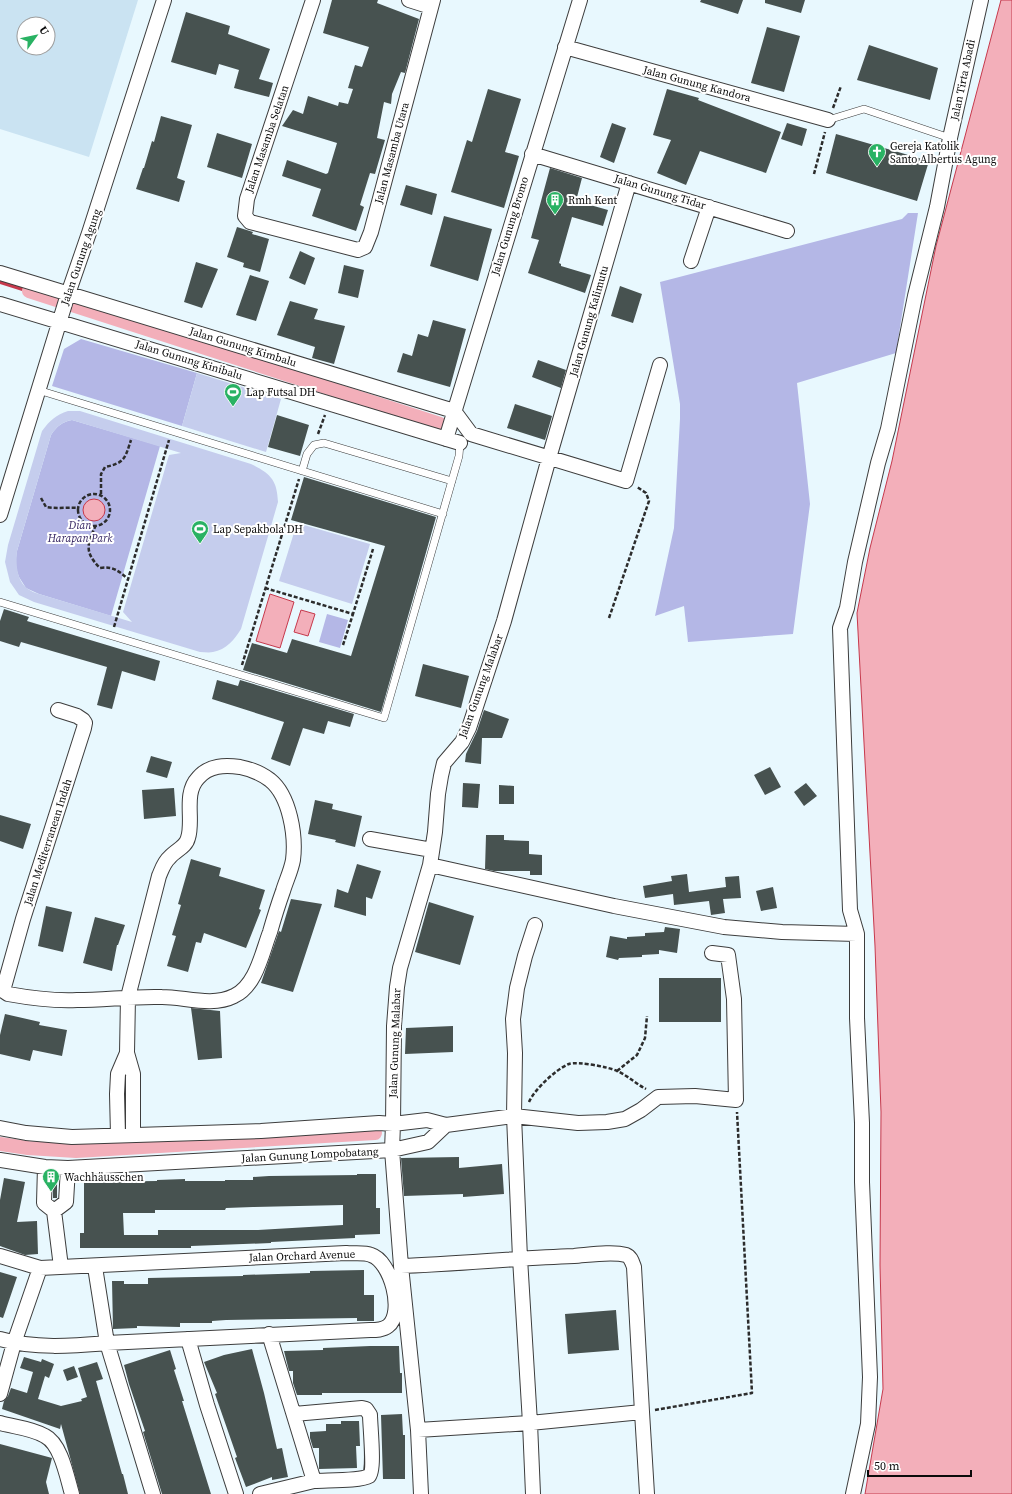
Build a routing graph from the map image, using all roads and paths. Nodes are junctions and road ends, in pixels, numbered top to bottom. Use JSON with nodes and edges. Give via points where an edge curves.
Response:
{"nodes":[{"id":1,"x":164,"y":0,"type":"edge"},
{"id":2,"x":313,"y":0,"type":"edge"},
{"id":3,"x":409,"y":0,"type":"edge"},
{"id":4,"x":580,"y":0,"type":"edge"},
{"id":5,"x":981,"y":0,"type":"edge"},
{"id":6,"x":432,"y":4,"type":"edge"},
{"id":7,"x":565,"y":47,"type":"junction"},
{"id":8,"x":828,"y":120,"type":"joint"},
{"id":9,"x":950,"y":138,"type":"junction"},
{"id":10,"x":532,"y":154,"type":"junction"},
{"id":11,"x":629,"y":183,"type":"junction"},
{"id":12,"x":709,"y":206,"type":"junction"},
{"id":13,"x":787,"y":231,"type":"dead end"},
{"id":14,"x":306,"y":236,"type":"joint"},
{"id":15,"x":691,"y":262,"type":"dead end"},
{"id":16,"x":0,"y":273,"type":"edge"},
{"id":17,"x":67,"y":297,"type":"junction"},
{"id":18,"x":0,"y":304,"type":"edge"},
{"id":19,"x":60,"y":319,"type":"junction"},
{"id":20,"x":660,"y":365,"type":"dead end"},
{"id":21,"x":38,"y":390,"type":"junction"},
{"id":22,"x":329,"y":403,"type":"junction"},
{"id":23,"x":454,"y":411,"type":"junction"},
{"id":24,"x":171,"y":431,"type":"junction"},
{"id":25,"x":471,"y":434,"type":"junction"},
{"id":26,"x":446,"y":439,"type":"junction"},
{"id":27,"x":131,"y":440,"type":"dead end"},
{"id":28,"x":460,"y":443,"type":"junction"},
{"id":29,"x":314,"y":445,"type":"junction"},
{"id":30,"x":549,"y":458,"type":"junction"},
{"id":31,"x":302,"y":471,"type":"junction"},
{"id":32,"x":626,"y":481,"type":"junction"},
{"id":33,"x":452,"y":482,"type":"junction"},
{"id":34,"x":101,"y":494,"type":"junction"},
{"id":35,"x":41,"y":498,"type":"dead end"},
{"id":36,"x":79,"y":508,"type":"junction"},
{"id":37,"x":443,"y":514,"type":"junction"},
{"id":38,"x":0,"y":515,"type":"edge"},
{"id":39,"x":96,"y":525,"type":"junction"},
{"id":40,"x":373,"y":549,"type":"dead end"},
{"id":41,"x":128,"y":579,"type":"junction"},
{"id":42,"x":266,"y":588,"type":"junction"},
{"id":43,"x":0,"y":602,"type":"edge"},
{"id":44,"x":353,"y":614,"type":"junction"},
{"id":45,"x":609,"y":618,"type":"dead end"},
{"id":46,"x":112,"y":636,"type":"junction"},
{"id":47,"x":343,"y":645,"type":"dead end"},
{"id":48,"x":239,"y":675,"type":"junction"},
{"id":49,"x":58,"y":710,"type":"dead end"},
{"id":50,"x":370,"y":839,"type":"dead end"},
{"id":51,"x":432,"y":850,"type":"junction"},
{"id":52,"x":430,"y":865,"type":"junction"},
{"id":53,"x":535,"y":925,"type":"dead end"},
{"id":54,"x":857,"y":934,"type":"junction"},
{"id":55,"x":712,"y":953,"type":"dead end"},
{"id":56,"x":128,"y":997,"type":"junction"},
{"id":57,"x":647,"y":1016,"type":"dead end"},
{"id":58,"x":127,"y":1053,"type":"junction"},
{"id":59,"x":617,"y":1071,"type":"junction"},
{"id":60,"x":658,"y":1097,"type":"junction"},
{"id":61,"x":736,"y":1100,"type":"junction"},
{"id":62,"x":518,"y":1116,"type":"junction"},
{"id":63,"x":394,"y":1124,"type":"junction"},
{"id":64,"x":446,"y":1125,"type":"junction"},
{"id":65,"x":0,"y":1128,"type":"edge"},
{"id":66,"x":118,"y":1135,"type":"junction"},
{"id":67,"x":134,"y":1135,"type":"junction"},
{"id":68,"x":392,"y":1150,"type":"junction"},
{"id":69,"x":0,"y":1160,"type":"edge"},
{"id":70,"x":45,"y":1167,"type":"junction"},
{"id":71,"x":68,"y":1168,"type":"junction"},
{"id":72,"x":54,"y":1211,"type":"junction"},
{"id":73,"x":0,"y":1256,"type":"edge"},
{"id":74,"x":520,"y":1258,"type":"junction"},
{"id":75,"x":95,"y":1266,"type":"junction"},
{"id":76,"x":401,"y":1266,"type":"junction"},
{"id":77,"x":61,"y":1267,"type":"junction"},
{"id":78,"x":40,"y":1268,"type":"junction"},
{"id":79,"x":269,"y":1334,"type":"junction"},
{"id":80,"x":0,"y":1339,"type":"edge"},
{"id":81,"x":188,"y":1339,"type":"junction"},
{"id":82,"x":14,"y":1343,"type":"junction"},
{"id":83,"x":107,"y":1343,"type":"junction"},
{"id":84,"x":0,"y":1394,"type":"edge"},
{"id":85,"x":642,"y":1412,"type":"junction"},
{"id":86,"x":294,"y":1414,"type":"junction"},
{"id":87,"x":0,"y":1423,"type":"edge"},
{"id":88,"x":530,"y":1423,"type":"junction"},
{"id":89,"x":418,"y":1430,"type":"junction"},
{"id":90,"x":314,"y":1481,"type":"junction"},
{"id":91,"x":72,"y":1494,"type":"edge"},
{"id":92,"x":153,"y":1494,"type":"edge"},
{"id":93,"x":236,"y":1494,"type":"edge"},
{"id":94,"x":260,"y":1494,"type":"edge"},
{"id":95,"x":421,"y":1494,"type":"edge"},
{"id":96,"x":533,"y":1494,"type":"edge"},
{"id":97,"x":648,"y":1494,"type":"edge"},
{"id":98,"x":853,"y":1494,"type":"edge"}],
"edges":[{"from":1,"to":17,"type":"street","name":"Jalan Gunung Agung"},
{"from":2,"to":14,"type":"street","name":"Jalan Masamba Selatan","via":[[245,210],[245,216],[250,222]]},
{"from":3,"to":6,"type":"street"},
{"from":4,"to":7,"type":"street","name":"Jalan Gunung Bromo"},
{"from":5,"to":9,"type":"street","name":"Jalan Tirta Abadi"},
{"from":6,"to":14,"type":"street","name":"Jalan Masamba Utara","via":[[365,247],[358,250]]},
{"from":7,"to":8,"type":"street","name":"Jalan Gunung Kandora"},
{"from":7,"to":10,"type":"street","name":"Jalan Gunung Bromo"},
{"from":8,"to":9,"type":"lane","via":[[864,110]]},
{"from":9,"to":54,"type":"street","name":"Jalan Tirta Abadi","via":[[888,429],[855,562],[847,608],[840,628],[850,910]]},
{"from":10,"to":11,"type":"street","name":"Jalan Gunung Tidar"},
{"from":10,"to":23,"type":"street","name":"Jalan Gunung Bromo"},
{"from":11,"to":12,"type":"street","name":"Jalan Gunung Tidar"},
{"from":11,"to":30,"type":"street","name":"Jalan Gunung Kalimutu"},
{"from":12,"to":13,"type":"street","name":"Jalan Gunung Tidar"},
{"from":12,"to":15,"type":"street"},
{"from":16,"to":17,"type":"street","name":"Jalan Gunung Kimbalu"},
{"from":17,"to":19,"type":"street","name":"Jalan Gunung Agung"},
{"from":17,"to":23,"type":"street","name":"Jalan Gunung Kimbalu"},
{"from":18,"to":19,"type":"street","name":"Jalan Gunung Kinibalu"},
{"from":19,"to":21,"type":"street","name":"Jalan Gunung Agung"},
{"from":19,"to":22,"type":"street","name":"Jalan Gunung Kinibalu"},
{"from":20,"to":32,"type":"street"},
{"from":21,"to":24,"type":"lane"},
{"from":21,"to":38,"type":"street","name":"Jalan Gunung Agung"},
{"from":22,"to":26,"type":"street","name":"Jalan Gunung Kinibalu"},
{"from":22,"to":29,"type":"path"},
{"from":23,"to":25,"type":"street"},
{"from":23,"to":26,"type":"street","name":"Jalan Gunung Bromo"},
{"from":23,"to":28,"type":"street"},
{"from":24,"to":31,"type":"lane"},
{"from":24,"to":41,"type":"path"},
{"from":25,"to":28,"type":"street"},
{"from":25,"to":30,"type":"street"},
{"from":26,"to":28,"type":"street","name":"Jalan Gunung Kinibalu"},
{"from":27,"to":34,"type":"path","via":[[122,461],[105,467],[101,474]]},
{"from":28,"to":33,"type":"lane"},
{"from":29,"to":31,"type":"lane","via":[[307,454]]},
{"from":29,"to":33,"type":"lane","via":[[324,443]]},
{"from":30,"to":32,"type":"street"},
{"from":30,"to":51,"type":"street","name":"Jalan Gunung Malabar","via":[[504,621],[478,702],[465,736],[444,763]]},
{"from":31,"to":37,"type":"lane"},
{"from":31,"to":42,"type":"path"},
{"from":32,"to":45,"type":"path","via":[[646,493],[649,501]]},
{"from":33,"to":37,"type":"lane"},
{"from":34,"to":36,"type":"path","via":[[86,496]]},
{"from":34,"to":39,"type":"path","via":[[107,500],[110,509],[103,523]]},
{"from":35,"to":36,"type":"path","via":[[46,507]]},
{"from":36,"to":39,"type":"path","via":[[80,518],[87,524]]},
{"from":37,"to":48,"type":"lane","via":[[384,718]]},
{"from":39,"to":41,"type":"path","via":[[88,548],[91,559],[100,568],[109,566]]},
{"from":40,"to":44,"type":"path"},
{"from":41,"to":46,"type":"path"},
{"from":42,"to":44,"type":"path"},
{"from":42,"to":48,"type":"path"},
{"from":43,"to":46,"type":"lane"},
{"from":44,"to":47,"type":"path"},
{"from":46,"to":48,"type":"lane"},
{"from":49,"to":56,"type":"street","name":"Jalan Mediterranean Indah","via":[[81,718],[85,723],[23,919],[4,983],[5,992],[59,1000]]},
{"from":50,"to":51,"type":"street"},
{"from":51,"to":52,"type":"street","name":"Jalan Gunung Malabar"},
{"from":52,"to":54,"type":"street","via":[[614,906],[724,927]]},
{"from":52,"to":63,"type":"street","name":"Jalan Gunung Malabar","via":[[400,968],[397,987],[394,1026]]},
{"from":53,"to":62,"type":"street","via":[[517,988],[513,1020]]},
{"from":54,"to":98,"type":"street","name":"Jalan Tirta Abadi","via":[[857,1018],[870,1377],[868,1424]]},
{"from":55,"to":61,"type":"street","via":[[728,955],[734,999]]},
{"from":56,"to":56,"type":"street","via":[[158,876],[164,864],[188,840],[190,800],[196,779],[212,768],[229,766],[254,771],[270,780],[287,809],[293,850],[290,870],[250,982],[233,996],[210,1001]]},
{"from":56,"to":58,"type":"street"},
{"from":57,"to":59,"type":"path","via":[[646,1038],[637,1055]]},
{"from":58,"to":66,"type":"street","via":[[118,1074]]},
{"from":58,"to":67,"type":"street","via":[[133,1074]]},
{"from":59,"to":60,"type":"path"},
{"from":59,"to":62,"type":"path","via":[[591,1064],[569,1064],[549,1077]]},
{"from":60,"to":61,"type":"street","via":[[695,1096]]},
{"from":60,"to":62,"type":"street","via":[[625,1119],[607,1122],[578,1123]]},
{"from":61,"to":85,"type":"path","via":[[752,1393]]},
{"from":62,"to":64,"type":"street"},
{"from":62,"to":74,"type":"street"},
{"from":63,"to":64,"type":"street","via":[[427,1120]]},
{"from":63,"to":67,"type":"street"},
{"from":63,"to":68,"type":"street","name":"Jalan Gunung Lompobatang"},
{"from":64,"to":68,"type":"street","via":[[428,1142]]},
{"from":65,"to":66,"type":"street","via":[[72,1137]]},
{"from":66,"to":67,"type":"street"},
{"from":68,"to":71,"type":"street","name":"Jalan Gunung Lompobatang"},
{"from":68,"to":76,"type":"street"},
{"from":69,"to":70,"type":"street","name":"Jalan Gunung Lompobatang"},
{"from":70,"to":71,"type":"street","name":"Jalan Gunung Lompobatang"},
{"from":70,"to":72,"type":"street","via":[[44,1203]]},
{"from":71,"to":72,"type":"street","via":[[66,1202]]},
{"from":72,"to":77,"type":"street"},
{"from":73,"to":78,"type":"street","name":"Jalan Orchard Avenue"},
{"from":74,"to":76,"type":"street"},
{"from":74,"to":85,"type":"street","via":[[609,1254],[625,1255],[632,1260]]},
{"from":74,"to":88,"type":"street"},
{"from":75,"to":77,"type":"street","name":"Jalan Orchard Avenue"},
{"from":75,"to":79,"type":"street","name":"Jalan Orchard Avenue","via":[[346,1253],[371,1255],[380,1260],[392,1280],[395,1310],[392,1321],[382,1329]]},
{"from":75,"to":83,"type":"street"},
{"from":76,"to":89,"type":"street"},
{"from":77,"to":78,"type":"street","name":"Jalan Orchard Avenue"},
{"from":78,"to":82,"type":"street"},
{"from":79,"to":81,"type":"street","name":"Jalan Orchard Avenue"},
{"from":79,"to":86,"type":"street"},
{"from":80,"to":82,"type":"street","name":"Jalan Orchard Avenue"},
{"from":81,"to":83,"type":"street","name":"Jalan Orchard Avenue"},
{"from":81,"to":93,"type":"street","via":[[206,1405]]},
{"from":82,"to":83,"type":"street","name":"Jalan Orchard Avenue"},
{"from":82,"to":84,"type":"street"},
{"from":83,"to":92,"type":"street"},
{"from":85,"to":88,"type":"street"},
{"from":85,"to":97,"type":"street"},
{"from":86,"to":90,"type":"street"},
{"from":86,"to":90,"type":"street","via":[[366,1408],[370,1415],[372,1472],[369,1476]]},
{"from":87,"to":91,"type":"street","via":[[46,1436],[57,1448]]},
{"from":88,"to":89,"type":"street"},
{"from":88,"to":96,"type":"street"},
{"from":89,"to":95,"type":"street"},
{"from":90,"to":94,"type":"street"}]}
